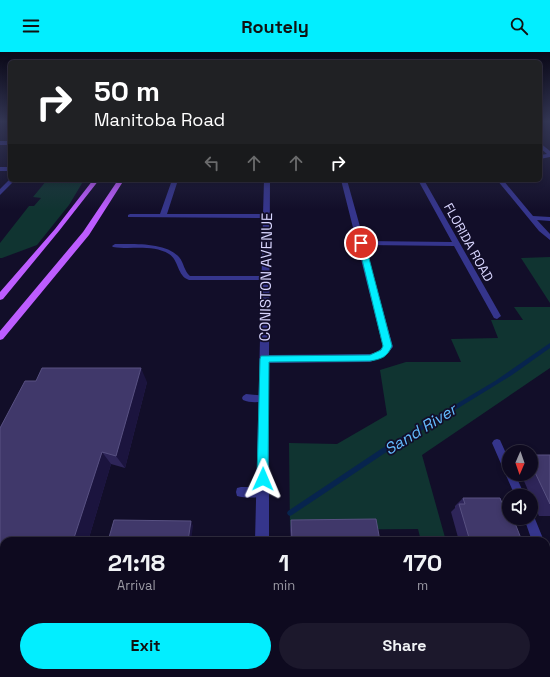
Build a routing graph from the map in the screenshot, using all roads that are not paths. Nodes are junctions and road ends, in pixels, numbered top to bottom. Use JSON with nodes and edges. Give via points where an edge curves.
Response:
{"nodes":[{"id":1,"x":10,"y":182,"type":"edge"},
{"id":2,"x":94,"y":182,"type":"edge"},
{"id":3,"x":119,"y":182,"type":"edge"},
{"id":4,"x":174,"y":182,"type":"edge"},
{"id":5,"x":267,"y":182,"type":"edge"},
{"id":6,"x":345,"y":182,"type":"edge"},
{"id":7,"x":422,"y":182,"type":"edge"},
{"id":8,"x":502,"y":182,"type":"edge"},
{"id":9,"x":0,"y":193,"type":"edge"},
{"id":10,"x":130,"y":216,"type":"dead end"},
{"id":11,"x":163,"y":216,"type":"junction"},
{"id":12,"x":267,"y":216,"type":"junction"},
{"id":13,"x":532,"y":218,"type":"junction"},
{"id":14,"x":550,"y":219,"type":"edge"},
{"id":15,"x":550,"y":238,"type":"edge"},
{"id":16,"x":361,"y":243,"type":"junction"},
{"id":17,"x":456,"y":244,"type":"junction"},
{"id":18,"x":115,"y":246,"type":"dead end"},
{"id":19,"x":266,"y":278,"type":"junction"},
{"id":20,"x":0,"y":297,"type":"edge"},
{"id":21,"x":497,"y":316,"type":"dead end"},
{"id":22,"x":0,"y":337,"type":"edge"},
{"id":23,"x":264,"y":359,"type":"junction"},
{"id":24,"x":246,"y":398,"type":"dead end"},
{"id":25,"x":264,"y":398,"type":"junction"},
{"id":26,"x":497,"y":443,"type":"dead end"},
{"id":27,"x":502,"y":455,"type":"edge"},
{"id":28,"x":241,"y":492,"type":"dead end"},
{"id":29,"x":262,"y":492,"type":"junction"},
{"id":30,"x":532,"y":525,"type":"edge"},
{"id":31,"x":262,"y":537,"type":"edge"},
{"id":32,"x":536,"y":537,"type":"edge"}],
"edges":[{"from":1,"to":9,"type":"street"},
{"from":2,"to":20,"type":"main road","via":[[58,230]]},
{"from":3,"to":22,"type":"main road","via":[[86,233]]},
{"from":4,"to":11,"type":"street"},
{"from":5,"to":12,"type":"street","name":"CONISTON AVENUE"},
{"from":6,"to":16,"type":"street"},
{"from":7,"to":17,"type":"street","name":"FLORIDA ROAD"},
{"from":8,"to":13,"type":"street"},
{"from":10,"to":11,"type":"street"},
{"from":11,"to":12,"type":"street"},
{"from":12,"to":19,"type":"street","name":"CONISTON AVENUE"},
{"from":13,"to":14,"type":"street"},
{"from":13,"to":15,"type":"street"},
{"from":16,"to":17,"type":"street"},
{"from":16,"to":23,"type":"street","via":[[387,341],[385,352],[370,358]]},
{"from":17,"to":21,"type":"street","name":"FLORIDA ROAD"},
{"from":18,"to":19,"type":"lane","via":[[142,246],[164,250],[176,257],[184,274],[189,278]]},
{"from":19,"to":23,"type":"street","name":"CONISTON AVENUE"},
{"from":23,"to":25,"type":"street","name":"CONISTON AVENUE"},
{"from":24,"to":25,"type":"lane"},
{"from":25,"to":29,"type":"street","name":"CONISTON AVENUE"},
{"from":26,"to":27,"type":"lane"},
{"from":28,"to":29,"type":"lane"},
{"from":29,"to":31,"type":"street","name":"CONISTON AVENUE"},
{"from":30,"to":32,"type":"lane"}]}
